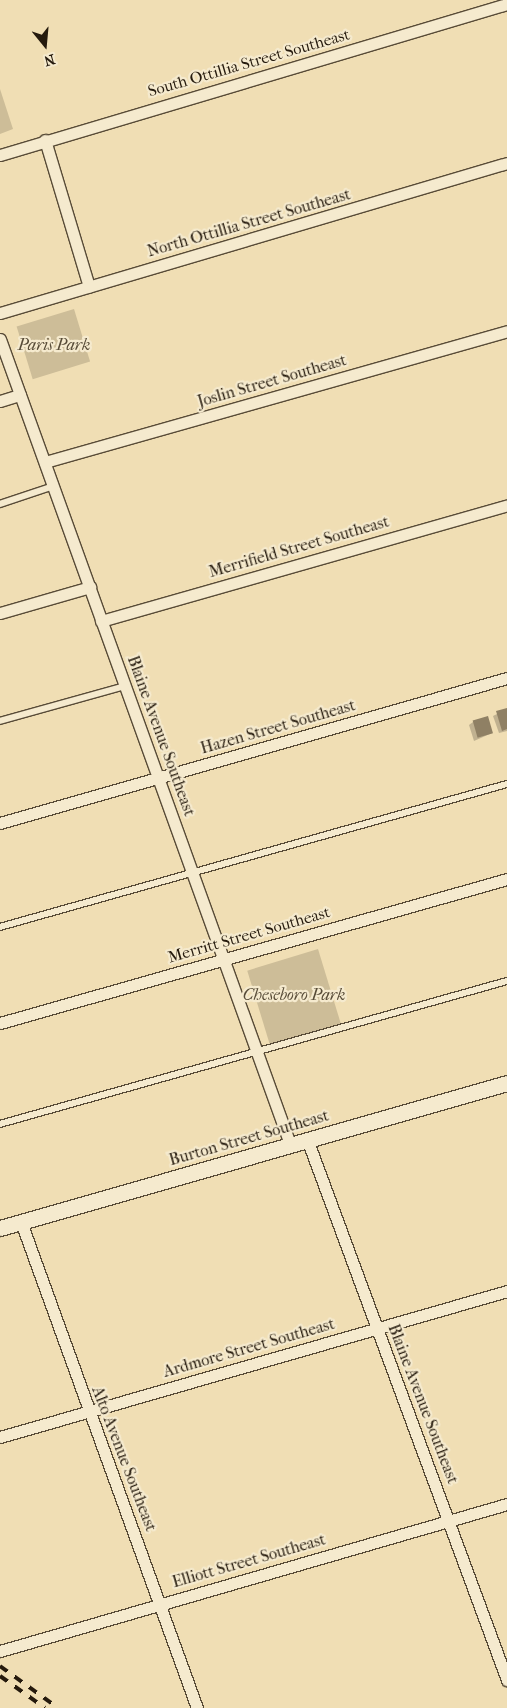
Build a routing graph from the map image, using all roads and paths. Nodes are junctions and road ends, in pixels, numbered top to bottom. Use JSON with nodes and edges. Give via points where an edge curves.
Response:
{"nodes":[{"id":1,"x":507,"y":4,"type":"edge"},
{"id":2,"x":44,"y":140,"type":"junction"},
{"id":3,"x":0,"y":155,"type":"edge"},
{"id":4,"x":507,"y":164,"type":"edge"},
{"id":5,"x":89,"y":286,"type":"junction"},
{"id":6,"x":0,"y":313,"type":"edge"},
{"id":7,"x":507,"y":331,"type":"edge"},
{"id":8,"x":0,"y":339,"type":"edge"},
{"id":9,"x":20,"y":395,"type":"junction"},
{"id":10,"x":0,"y":400,"type":"edge"},
{"id":11,"x":45,"y":462,"type":"junction"},
{"id":12,"x":54,"y":486,"type":"junction"},
{"id":13,"x":0,"y":504,"type":"edge"},
{"id":14,"x":507,"y":505,"type":"edge"},
{"id":15,"x":90,"y":586,"type":"junction"},
{"id":16,"x":0,"y":613,"type":"edge"},
{"id":17,"x":101,"y":621,"type":"junction"},
{"id":18,"x":507,"y":678,"type":"edge"},
{"id":19,"x":125,"y":686,"type":"junction"},
{"id":20,"x":0,"y":721,"type":"edge"},
{"id":21,"x":159,"y":778,"type":"junction"},
{"id":22,"x":507,"y":784,"type":"edge"},
{"id":23,"x":0,"y":823,"type":"edge"},
{"id":24,"x":193,"y":872,"type":"junction"},
{"id":25,"x":507,"y":879,"type":"edge"},
{"id":26,"x":0,"y":927,"type":"edge"},
{"id":27,"x":224,"y":959,"type":"junction"},
{"id":28,"x":507,"y":981,"type":"edge"},
{"id":29,"x":0,"y":1023,"type":"edge"},
{"id":30,"x":257,"y":1051,"type":"junction"},
{"id":31,"x":507,"y":1084,"type":"edge"},
{"id":32,"x":0,"y":1124,"type":"edge"},
{"id":33,"x":307,"y":1139,"type":"junction"},
{"id":34,"x":290,"y":1144,"type":"junction"},
{"id":35,"x":22,"y":1222,"type":"junction"},
{"id":36,"x":0,"y":1228,"type":"edge"},
{"id":37,"x":507,"y":1291,"type":"edge"},
{"id":38,"x":377,"y":1328,"type":"junction"},
{"id":39,"x":88,"y":1412,"type":"junction"},
{"id":40,"x":0,"y":1437,"type":"edge"},
{"id":41,"x":507,"y":1504,"type":"edge"},
{"id":42,"x":449,"y":1522,"type":"junction"},
{"id":43,"x":161,"y":1602,"type":"junction"},
{"id":44,"x":0,"y":1651,"type":"edge"},
{"id":45,"x":507,"y":1680,"type":"edge"},
{"id":46,"x":197,"y":1708,"type":"edge"}],
"edges":[{"from":1,"to":2,"type":"street","name":"South Ottillia Street Southeast"},
{"from":2,"to":3,"type":"street","name":"South Ottillia Street Southeast"},
{"from":2,"to":5,"type":"street"},
{"from":4,"to":5,"type":"street","name":"North Ottillia Street Southeast"},
{"from":5,"to":6,"type":"street","name":"North Ottillia Street Southeast"},
{"from":7,"to":11,"type":"street","name":"Joslin Street Southeast"},
{"from":8,"to":9,"type":"street","name":"Blaine Avenue Southeast"},
{"from":9,"to":10,"type":"street"},
{"from":9,"to":11,"type":"street","name":"Blaine Avenue Southeast"},
{"from":11,"to":12,"type":"street","name":"Blaine Avenue Southeast"},
{"from":12,"to":13,"type":"lane"},
{"from":12,"to":15,"type":"street","name":"Blaine Avenue Southeast"},
{"from":14,"to":17,"type":"street","name":"Merrifield Street Southeast"},
{"from":15,"to":16,"type":"street"},
{"from":15,"to":17,"type":"street","name":"Blaine Avenue Southeast"},
{"from":17,"to":19,"type":"street","name":"Blaine Avenue Southeast"},
{"from":18,"to":21,"type":"street","name":"Hazen Street Southeast"},
{"from":19,"to":20,"type":"lane"},
{"from":19,"to":21,"type":"street","name":"Blaine Avenue Southeast"},
{"from":21,"to":23,"type":"street","name":"Hazen Street Southeast"},
{"from":21,"to":24,"type":"street","name":"Blaine Avenue Southeast"},
{"from":22,"to":24,"type":"lane"},
{"from":24,"to":26,"type":"lane"},
{"from":24,"to":27,"type":"street","name":"Blaine Avenue Southeast"},
{"from":25,"to":27,"type":"street","name":"Merritt Street Southeast"},
{"from":27,"to":29,"type":"street","name":"Merritt Street Southeast"},
{"from":27,"to":30,"type":"street","name":"Blaine Avenue Southeast"},
{"from":28,"to":30,"type":"lane"},
{"from":30,"to":32,"type":"lane"},
{"from":30,"to":34,"type":"street","name":"Blaine Avenue Southeast"},
{"from":31,"to":33,"type":"main road","name":"Burton Street Southeast"},
{"from":33,"to":34,"type":"main road","name":"Burton Street Southeast"},
{"from":33,"to":38,"type":"street","name":"Blaine Avenue Southeast"},
{"from":34,"to":35,"type":"main road","name":"Burton Street Southeast"},
{"from":35,"to":36,"type":"main road","name":"Burton Street Southeast"},
{"from":35,"to":39,"type":"street","name":"Alto Avenue Southeast"},
{"from":37,"to":38,"type":"street","name":"Ardmore Street Southeast"},
{"from":38,"to":39,"type":"street","name":"Ardmore Street Southeast"},
{"from":38,"to":42,"type":"street","name":"Blaine Avenue Southeast"},
{"from":39,"to":40,"type":"street","name":"Ardmore Street Southeast"},
{"from":39,"to":43,"type":"street","name":"Alto Avenue Southeast"},
{"from":41,"to":42,"type":"street","name":"Elliott Street Southeast"},
{"from":42,"to":43,"type":"street","name":"Elliott Street Southeast"},
{"from":42,"to":45,"type":"street","name":"Blaine Avenue Southeast"},
{"from":43,"to":44,"type":"street","name":"Elliott Street Southeast"},
{"from":43,"to":46,"type":"street","name":"Alto Avenue Southeast"}]}
